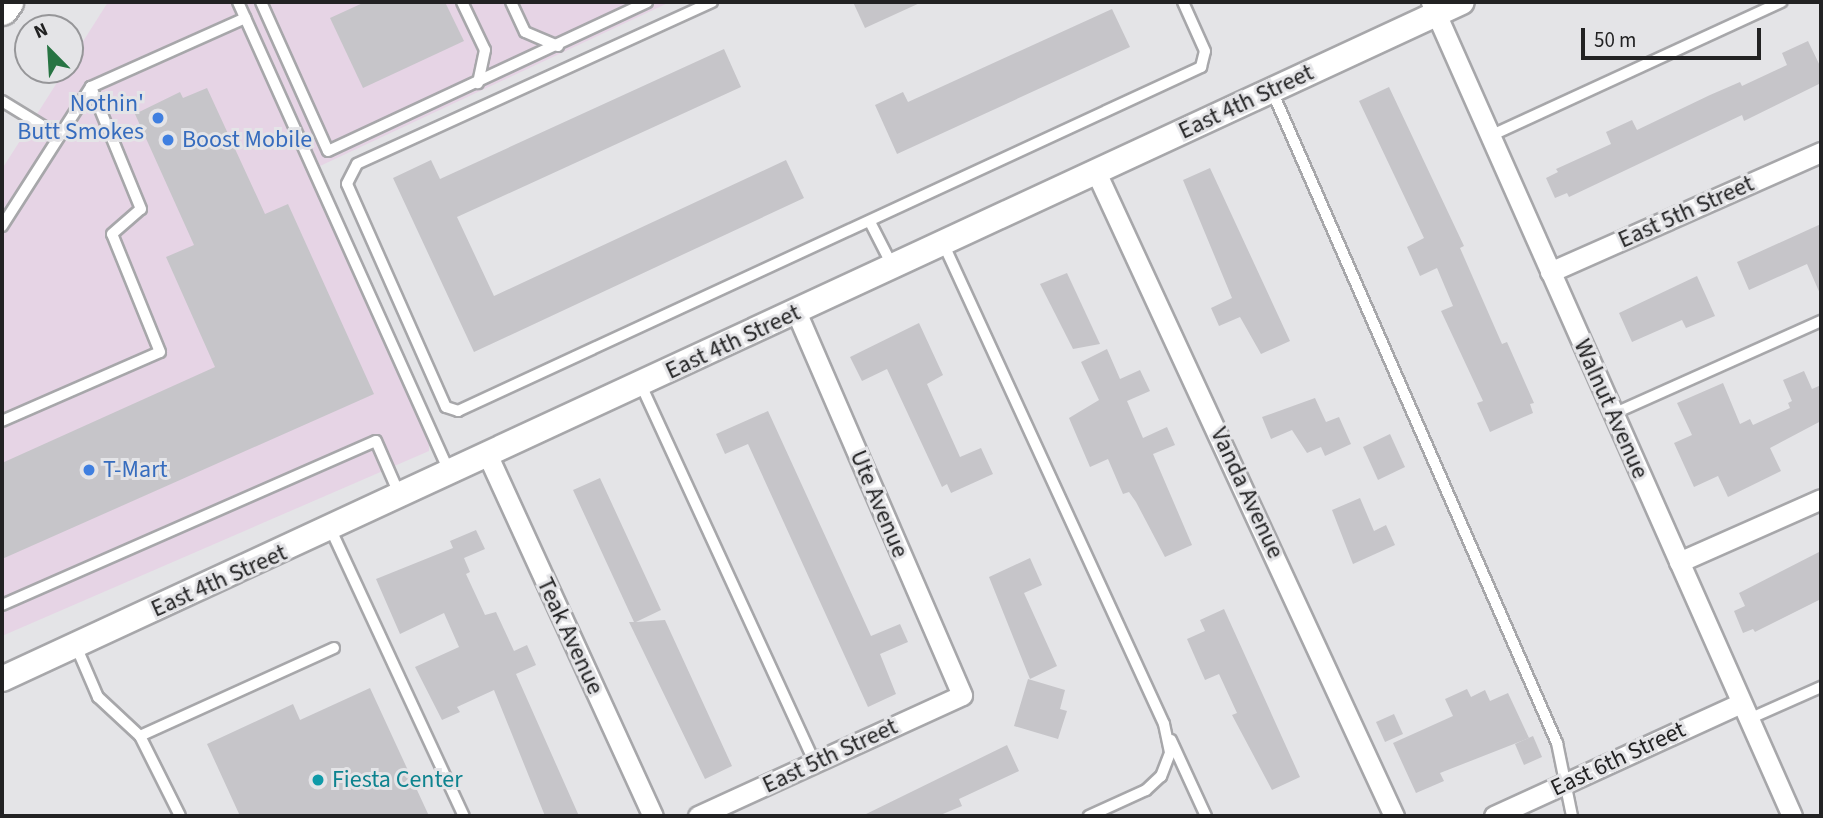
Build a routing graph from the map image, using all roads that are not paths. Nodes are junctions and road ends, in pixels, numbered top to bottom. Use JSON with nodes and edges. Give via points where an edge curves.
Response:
{"nodes":[{"id":1,"x":6,"y":2,"type":"edge"},
{"id":2,"x":238,"y":2,"type":"edge"},
{"id":3,"x":261,"y":2,"type":"edge"},
{"id":4,"x":463,"y":2,"type":"edge"},
{"id":5,"x":512,"y":2,"type":"edge"},
{"id":6,"x":647,"y":2,"type":"edge"},
{"id":7,"x":712,"y":2,"type":"edge"},
{"id":8,"x":1182,"y":2,"type":"edge"},
{"id":9,"x":1462,"y":2,"type":"edge"},
{"id":10,"x":1782,"y":2,"type":"edge"},
{"id":11,"x":1434,"y":8,"type":"edge"},
{"id":12,"x":2,"y":9,"type":"edge"},
{"id":13,"x":246,"y":18,"type":"junction"},
{"id":14,"x":558,"y":46,"type":"junction"},
{"id":15,"x":478,"y":83,"type":"junction"},
{"id":16,"x":91,"y":87,"type":"junction"},
{"id":17,"x":1271,"y":90,"type":"junction"},
{"id":18,"x":2,"y":101,"type":"edge"},
{"id":19,"x":59,"y":136,"type":"junction"},
{"id":20,"x":1490,"y":136,"type":"junction"},
{"id":21,"x":1821,"y":152,"type":"edge"},
{"id":22,"x":1096,"y":172,"type":"junction"},
{"id":23,"x":870,"y":222,"type":"junction"},
{"id":24,"x":2,"y":226,"type":"edge"},
{"id":25,"x":943,"y":243,"type":"junction"},
{"id":26,"x":892,"y":267,"type":"junction"},
{"id":27,"x":1550,"y":272,"type":"junction"},
{"id":28,"x":796,"y":312,"type":"junction"},
{"id":29,"x":1821,"y":321,"type":"edge"},
{"id":30,"x":640,"y":385,"type":"junction"},
{"id":31,"x":1613,"y":414,"type":"junction"},
{"id":32,"x":2,"y":421,"type":"edge"},
{"id":33,"x":488,"y":456,"type":"junction"},
{"id":34,"x":450,"y":474,"type":"junction"},
{"id":35,"x":400,"y":497,"type":"junction"},
{"id":36,"x":1821,"y":499,"type":"edge"},
{"id":37,"x":331,"y":530,"type":"junction"},
{"id":38,"x":1679,"y":562,"type":"junction"},
{"id":39,"x":2,"y":605,"type":"edge"},
{"id":40,"x":76,"y":646,"type":"junction"},
{"id":41,"x":334,"y":648,"type":"dead end"},
{"id":42,"x":2,"y":679,"type":"edge"},
{"id":43,"x":1821,"y":687,"type":"edge"},
{"id":44,"x":962,"y":695,"type":"joint"},
{"id":45,"x":1745,"y":711,"type":"junction"},
{"id":46,"x":1164,"y":723,"type":"junction"},
{"id":47,"x":140,"y":736,"type":"junction"},
{"id":48,"x":815,"y":763,"type":"junction"},
{"id":49,"x":1566,"y":783,"type":"junction"},
{"id":50,"x":180,"y":816,"type":"edge"},
{"id":51,"x":464,"y":816,"type":"edge"},
{"id":52,"x":653,"y":816,"type":"edge"},
{"id":53,"x":698,"y":816,"type":"edge"},
{"id":54,"x":1089,"y":816,"type":"edge"},
{"id":55,"x":1206,"y":816,"type":"edge"},
{"id":56,"x":1394,"y":816,"type":"edge"},
{"id":57,"x":1494,"y":816,"type":"edge"},
{"id":58,"x":1572,"y":816,"type":"edge"},
{"id":59,"x":1792,"y":816,"type":"edge"}],
"edges":[{"from":1,"to":12,"type":"highway"},
{"from":2,"to":13,"type":"lane"},
{"from":3,"to":15,"type":"lane","via":[[328,151]]},
{"from":4,"to":15,"type":"lane","via":[[485,50]]},
{"from":5,"to":14,"type":"lane","via":[[525,32]]},
{"from":6,"to":14,"type":"lane"},
{"from":7,"to":23,"type":"lane","via":[[357,164],[347,184],[446,407],[458,411]]},
{"from":8,"to":23,"type":"lane","via":[[1205,51],[1201,67]]},
{"from":9,"to":11,"type":"street","name":"East 4th Street"},
{"from":10,"to":20,"type":"lane"},
{"from":11,"to":17,"type":"street","name":"East 4th Street"},
{"from":11,"to":20,"type":"street","name":"Walnut Avenue"},
{"from":13,"to":16,"type":"lane"},
{"from":13,"to":34,"type":"lane"},
{"from":14,"to":15,"type":"lane"},
{"from":16,"to":19,"type":"lane"},
{"from":16,"to":32,"type":"lane","via":[[141,209],[112,234],[160,352]]},
{"from":17,"to":22,"type":"street","name":"East 4th Street"},
{"from":17,"to":49,"type":"lane","via":[[1557,743]]},
{"from":18,"to":19,"type":"lane"},
{"from":19,"to":24,"type":"lane"},
{"from":20,"to":27,"type":"street","name":"Walnut Avenue"},
{"from":21,"to":27,"type":"street","name":"East 5th Street"},
{"from":22,"to":25,"type":"street","name":"East 4th Street"},
{"from":22,"to":56,"type":"street","name":"Vanda Avenue"},
{"from":23,"to":26,"type":"lane"},
{"from":25,"to":26,"type":"street","name":"East 4th Street"},
{"from":25,"to":46,"type":"lane"},
{"from":26,"to":28,"type":"street","name":"East 4th Street"},
{"from":27,"to":31,"type":"street","name":"Walnut Avenue"},
{"from":28,"to":30,"type":"street","name":"East 4th Street"},
{"from":28,"to":44,"type":"street","name":"Ute Avenue"},
{"from":29,"to":31,"type":"lane"},
{"from":30,"to":33,"type":"street","name":"East 4th Street"},
{"from":30,"to":48,"type":"lane"},
{"from":31,"to":38,"type":"street","name":"Walnut Avenue"},
{"from":33,"to":34,"type":"street","name":"East 4th Street"},
{"from":33,"to":52,"type":"street","name":"Teak Avenue"},
{"from":34,"to":35,"type":"street","name":"East 4th Street"},
{"from":35,"to":37,"type":"street","name":"East 4th Street"},
{"from":35,"to":39,"type":"lane","via":[[376,441]]},
{"from":36,"to":38,"type":"street"},
{"from":37,"to":40,"type":"street","name":"East 4th Street"},
{"from":37,"to":51,"type":"lane"},
{"from":38,"to":45,"type":"street","name":"Walnut Avenue"},
{"from":40,"to":42,"type":"street","name":"East 4th Street"},
{"from":40,"to":47,"type":"lane","via":[[98,697]]},
{"from":41,"to":47,"type":"lane"},
{"from":43,"to":45,"type":"lane"},
{"from":44,"to":48,"type":"street","name":"East 5th Street"},
{"from":45,"to":49,"type":"street","name":"East 6th Street"},
{"from":45,"to":59,"type":"street","name":"Walnut Avenue"},
{"from":46,"to":54,"type":"lane","via":[[1170,753],[1161,776],[1146,790]]},
{"from":46,"to":55,"type":"lane"},
{"from":47,"to":50,"type":"lane"},
{"from":48,"to":53,"type":"street","name":"East 5th Street"},
{"from":49,"to":57,"type":"street","name":"East 6th Street"},
{"from":49,"to":58,"type":"lane"}]}
